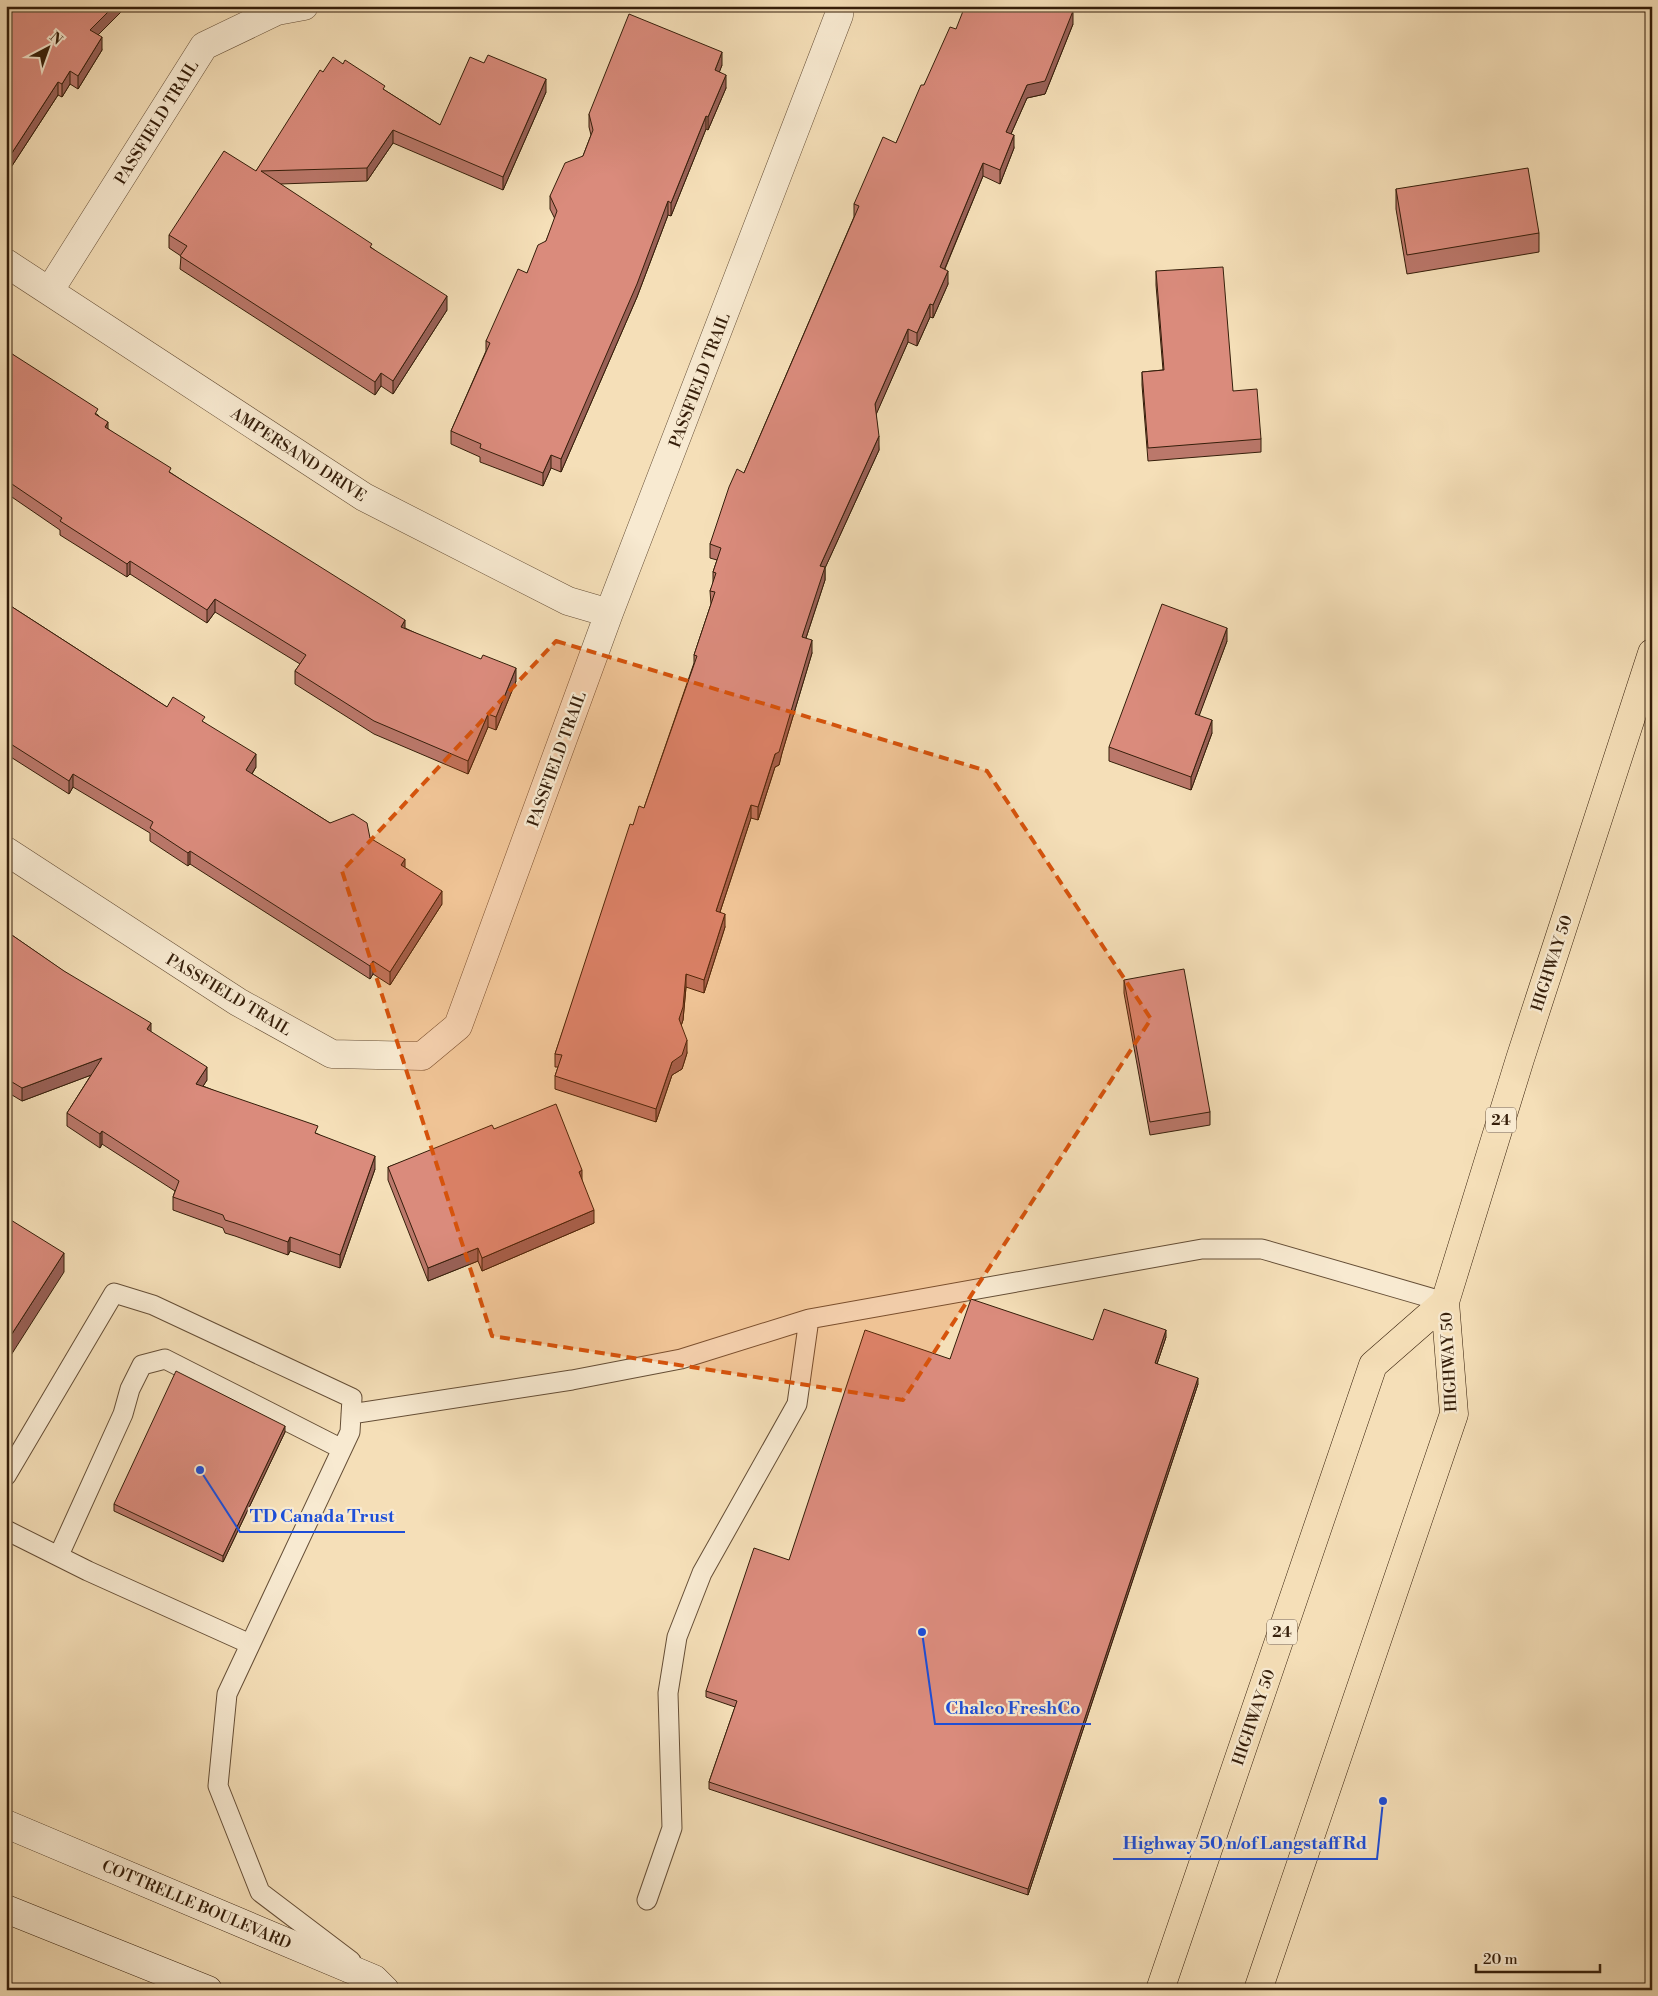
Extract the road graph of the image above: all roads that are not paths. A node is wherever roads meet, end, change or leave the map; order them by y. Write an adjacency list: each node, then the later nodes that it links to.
1 (304, 6): 4 (street, PASSFIELD TRAIL)
2 (840, 6): 5 (street, PASSFIELD TRAIL)
3 (6, 263): 4 (street, AMPERSAND DRIVE)
4 (50, 290): 5 (street, AMPERSAND DRIVE)
5 (609, 613): 7 (street, PASSFIELD TRAIL)
6 (1652, 653): 8 (main road, HIGHWAY 50 / 24)
7 (6, 851)
8 (1445, 1302): 9 (lane); 21 (main road, HIGHWAY 50 / 24); 22 (main road, HIGHWAY 50 / 24)
9 (809, 1319): 10 (lane); 17 (lane)
10 (350, 1414): 11 (lane); 12 (lane)
11 (342, 1449): 14 (lane); 15 (lane)
12 (6, 1476)
13 (6, 1530): 14 (lane)
14 (59, 1555): 15 (lane)
15 (250, 1644): 19 (lane)
16 (6, 1824): 19 (street, COTTRELLE BOULEVARD)
17 (647, 1900)
18 (6, 1909): 20 (street)
19 (380, 1984)
20 (208, 1990)
21 (1160, 1990)
22 (1258, 1990)

